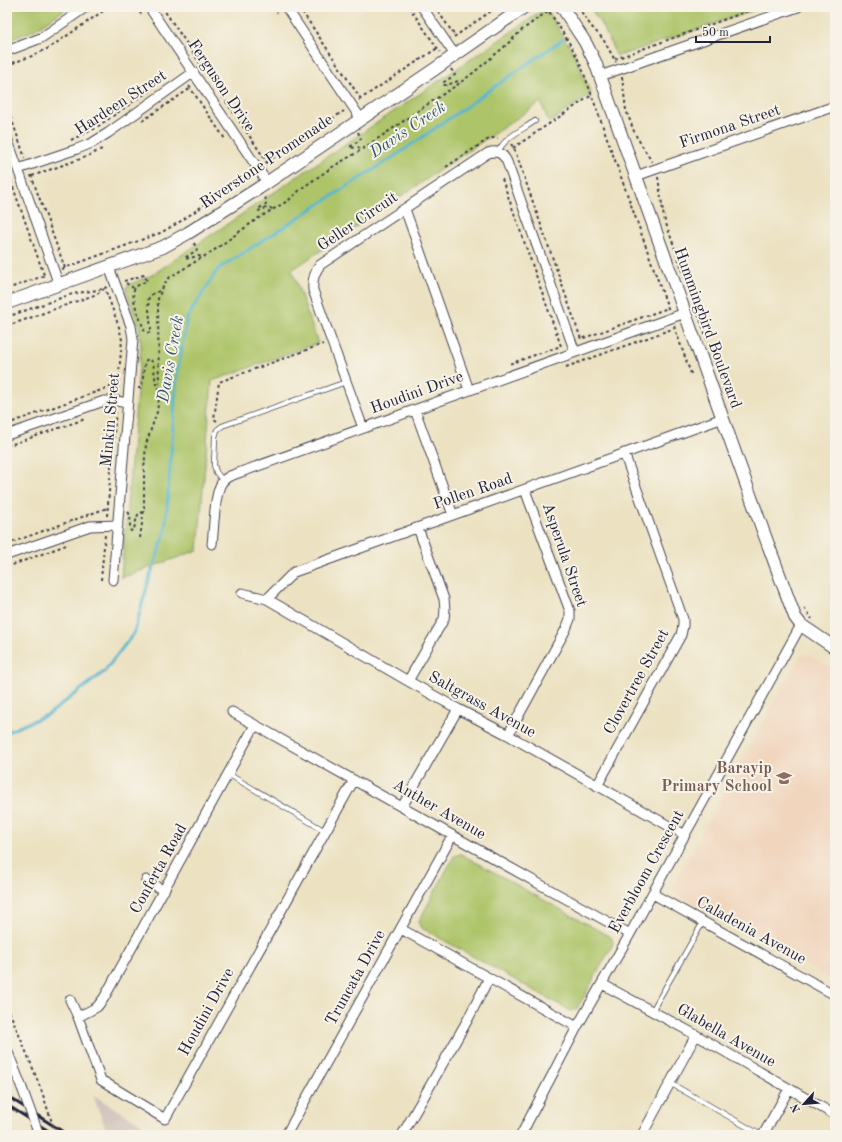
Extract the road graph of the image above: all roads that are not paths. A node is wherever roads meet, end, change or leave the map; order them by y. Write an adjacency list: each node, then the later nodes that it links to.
1 (86, 7): 8 (street)
2 (149, 7): 10 (street, Ferguson Drive)
3 (286, 7): 13 (street)
4 (422, 7): 9 (street)
5 (524, 7): 9 (street, Riverstone Promenade)
6 (562, 7): 11 (street, Hummingbird Boulevard)
7 (798, 7): 11 (street)
8 (7, 51)
9 (455, 55): 13 (street, Riverstone Promenade)
10 (194, 72): 17 (street, Hardeen Street); 19 (street, Ferguson Drive)
11 (600, 76): 18 (street, Hummingbird Boulevard)
12 (835, 106): 18 (street, Firmona Street)
13 (361, 119): 19 (street, Riverstone Promenade)
14 (535, 121): 16 (lane)
15 (7, 138): 17 (street)
16 (501, 154): 20 (street, Geller Circuit); 25 (street)
17 (18, 169): 22 (street)
18 (636, 176): 24 (street, Hummingbird Boulevard)
19 (263, 185): 21 (street, Riverstone Promenade)
20 (405, 209): 26 (street, Geller Circuit); 27 (street)
21 (109, 267): 22 (street, Riverstone Promenade); 28 (street, Minkin Street)
22 (59, 285): 23 (street, Riverstone Promenade)
23 (7, 303)
24 (686, 318): 25 (street, Houdini Drive); 30 (street, Hummingbird Boulevard)
25 (574, 352): 27 (street, Houdini Drive)
26 (346, 382): 31 (street, Geller Circuit); 34 (lane)
27 (469, 390): 29 (street, Houdini Drive)
28 (127, 403): 32 (street); 37 (street, Minkin Street)
29 (415, 410): 31 (street, Houdini Drive); 36 (street)
30 (723, 418): 33 (street, Pollen Road); 44 (street, Hummingbird Boulevard)
31 (363, 428): 34 (street, Houdini Drive)
32 (7, 435)
33 (624, 453): 35 (street, Pollen Road); 53 (street, Clovertree Street)
34 (223, 481): 39 (street)
35 (525, 490): 36 (street, Pollen Road); 50 (street, Asperula Street)
36 (453, 515): 38 (street, Pollen Road)
37 (118, 525): 40 (street); 41 (street, Minkin Street)
38 (418, 528): 43 (street, Pollen Road); 46 (street)
39 (212, 544)
40 (7, 555)
41 (113, 580)
42 (242, 593): 43 (street)
43 (267, 599): 46 (street, Saltgrass Avenue)
44 (801, 625): 45 (street, Hummingbird Boulevard); 56 (street, Everbloom Crescent)
45 (835, 648)
46 (408, 681): 47 (street, Saltgrass Avenue)
47 (458, 709): 50 (street, Saltgrass Avenue); 54 (street)
48 (232, 712): 49 (street, Anther Avenue)
49 (255, 725): 51 (street, Conferta Road); 52 (street, Anther Avenue)
50 (508, 735): 53 (street, Saltgrass Avenue)
51 (228, 774): 55 (lane); 59 (street, Conferta Road)
52 (354, 780): 54 (street, Anther Avenue); 55 (street, Houdini Drive)
53 (597, 786): 56 (street, Saltgrass Avenue)
54 (402, 807): 57 (street, Anther Avenue)
55 (325, 831): 69 (street, Houdini Drive)
56 (685, 835): 60 (street, Everbloom Crescent)
57 (452, 836): 62 (street, Truncata Drive); 63 (street, Anther Avenue)
58 (146, 880): 59 (street)
59 (164, 891): 69 (street, Conferta Road)
60 (653, 894): 61 (street, Caladenia Avenue); 63 (street, Everbloom Crescent)
61 (703, 922): 66 (street, Caladenia Avenue); 68 (lane)
62 (401, 929): 64 (street); 77 (street, Truncata Drive)
63 (630, 934): 65 (street, Everbloom Crescent)
64 (489, 978): 70 (street); 78 (street)
65 (602, 984): 68 (street, Glabella Avenue); 70 (street, Everbloom Crescent)
66 (835, 995)
67 (70, 1000): 69 (street, Houdini Drive)
68 (652, 1011): 71 (street, Glabella Avenue)
69 (78, 1017)
70 (577, 1027): 79 (street, Everbloom Crescent)
71 (696, 1035): 73 (street); 74 (street, Glabella Avenue)
72 (7, 1050): 76 (street, bridge)
73 (670, 1083): 80 (street); 81 (lane)
74 (789, 1089): 75 (street, Glabella Avenue); 81 (street)
75 (835, 1116)
76 (39, 1135)
77 (286, 1135)
78 (402, 1135)
79 (520, 1135)
80 (642, 1135)
81 (762, 1135)

